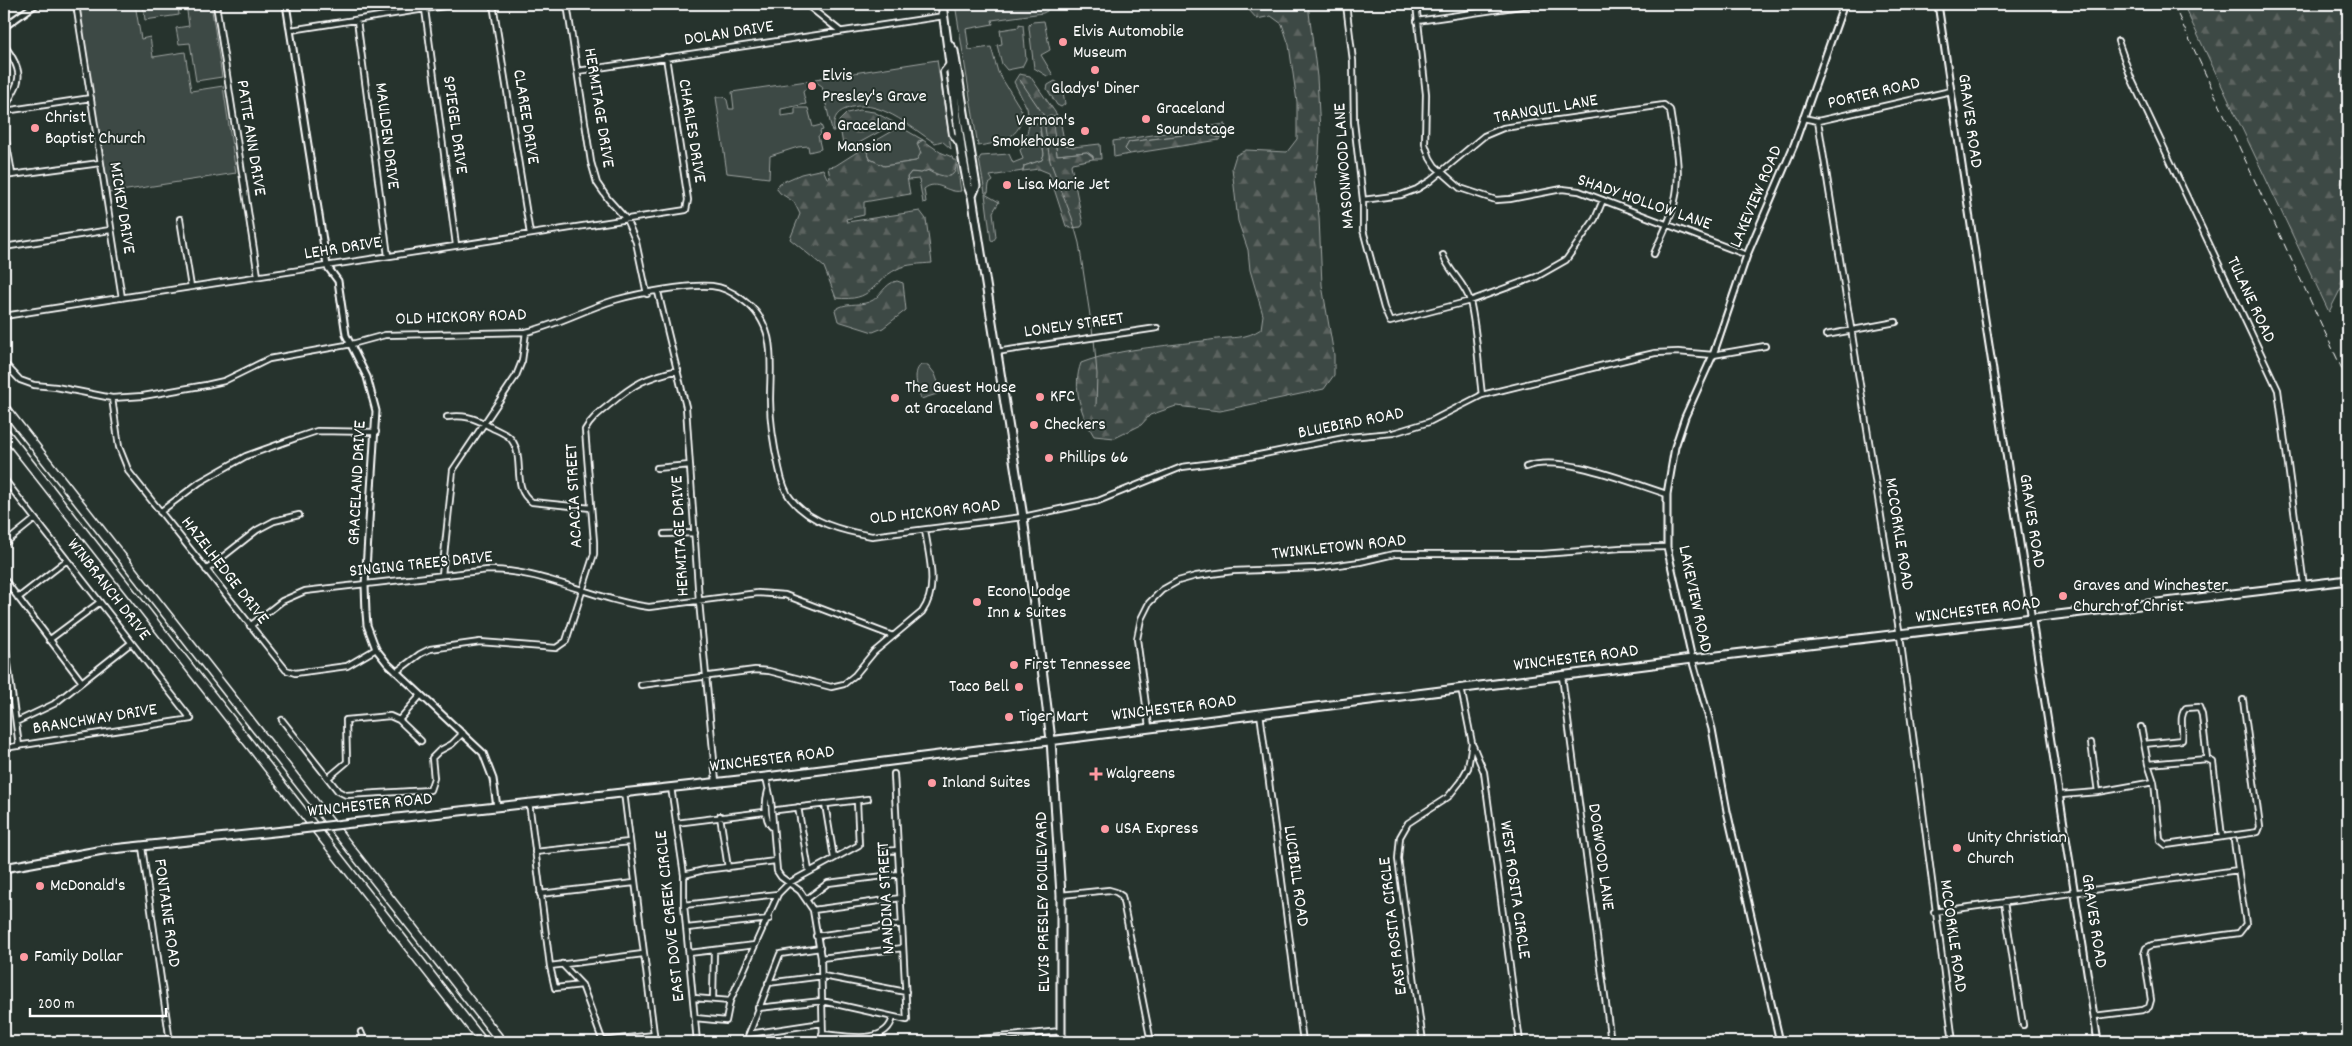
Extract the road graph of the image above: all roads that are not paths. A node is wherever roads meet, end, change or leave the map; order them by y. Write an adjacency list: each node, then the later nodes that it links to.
1 (36, 4): 19 (street)
2 (76, 4): 28 (street, MICKEY DRIVE)
3 (216, 4): 52 (street, PATTE ANN DRIVE)
4 (286, 4): 20 (street, GRACELAND DRIVE)
5 (458, 4): 15 (street)
6 (493, 4): 44 (street, CLAREE DRIVE)
7 (567, 4): 26 (street, HERMITAGE DRIVE)
8 (806, 4): 21 (street)
9 (942, 4): 16 (main road, ELVIS PRESLEY BOULEVARD)
10 (1346, 4): 37 (street, MASONWOOD LANE)
11 (1416, 4): 18 (street, SHADY HOLLOW LANE)
12 (1536, 4): 18 (street)
13 (1844, 4): 30 (street, LAKEVIEW ROAD)
14 (1938, 4): 27 (street, GRAVES ROAD)
15 (425, 9): 17 (street); 45 (street, SPIEGEL DRIVE)
16 (944, 16): 21 (street, DOLAN DRIVE); 23 (main road, ELVIS PRESLEY BOULEVARD)
17 (356, 20): 20 (street); 50 (street, MAULDEN DRIVE)
18 (1417, 21): 33 (street, SHADY HOLLOW LANE)
19 (4, 27)
20 (290, 30): 51 (street, GRACELAND DRIVE)
21 (840, 31): 25 (street, DOLAN DRIVE)
22 (2118, 41): 98 (street, TULANE ROAD)
23 (948, 43): 36 (main road, ELVIS PRESLEY BOULEVARD); 36 (main road, ELVIS PRESLEY BOULEVARD)
24 (4, 45): 29 (street)
25 (666, 57): 26 (street, DOLAN DRIVE); 39 (street, CHARLES DRIVE)
26 (578, 70): 41 (street, HERMITAGE DRIVE)
27 (1950, 91): 31 (street, PORTER ROAD); 103 (street, GRAVES ROAD)
28 (91, 98): 29 (street); 32 (street, MICKEY DRIVE)
29 (5, 111): 34 (street)
30 (1803, 118): 31 (street, PORTER ROAD); 49 (street, LAKEVIEW ROAD)
31 (1818, 121): 61 (street, MCCORKLE ROAD)
32 (100, 163): 34 (street); 43 (street, MICKEY DRIVE)
33 (1442, 172): 37 (street, TRANQUIL LANE); 38 (street, SHADY HOLLOW LANE); 42 (street, TRANQUIL LANE)
34 (12, 175): 35 (street)
35 (4, 176)
36 (972, 196): 66 (main road, ELVIS PRESLEY BOULEVARD)
37 (1363, 200): 57 (street, MASONWOOD LANE)
38 (1603, 200): 42 (street, SHADY HOLLOW LANE); 57 (street)
39 (686, 210): 41 (street, LEHR DRIVE)
40 (180, 219): 53 (street)
41 (626, 219): 44 (street, LEHR DRIVE); 55 (street, HERMITAGE DRIVE)
42 (1666, 224): 47 (street); 49 (street, SHADY HOLLOW LANE)
43 (110, 230): 46 (street); 56 (street, MICKEY DRIVE)
44 (530, 234): 45 (street, LEHR DRIVE)
45 (456, 245): 50 (street, LEHR DRIVE)
46 (4, 247)
47 (1654, 254)
48 (1443, 255): 57 (street)
49 (1747, 255): 67 (street, LAKEVIEW ROAD)
50 (388, 256): 51 (street, LEHR DRIVE)
51 (327, 266): 52 (street, LEHR DRIVE); 64 (street, GRACELAND DRIVE)
52 (258, 276): 53 (street, LEHR DRIVE)
53 (191, 287): 56 (street, LEHR DRIVE)
54 (658, 292): 55 (street, OLD HICKORY ROAD); 69 (street, HERMITAGE DRIVE); 87 (street, OLD HICKORY ROAD)
55 (647, 294): 62 (street, OLD HICKORY ROAD)
56 (122, 298): 58 (street, LEHR DRIVE)
57 (1470, 301): 70 (street)
58 (4, 316)
59 (1896, 322): 61 (street)
60 (1157, 328): 66 (street, LONELY STREET)
61 (1852, 331): 63 (street); 107 (street, MCCORKLE ROAD)
62 (526, 332): 64 (street, OLD HICKORY ROAD); 74 (street)
63 (1826, 335)
64 (352, 344): 71 (street, OLD HICKORY ROAD); 76 (street, GRACELAND DRIVE)
65 (1766, 346): 67 (street, BLUEBIRD ROAD)
66 (996, 352): 85 (main road, ELVIS PRESLEY BOULEVARD)
67 (1712, 355): 70 (street, BLUEBIRD ROAD); 81 (street, LAKEVIEW ROAD)
68 (4, 363): 71 (street, OLD HICKORY ROAD)
69 (678, 370): 77 (street, HERMITAGE DRIVE); 82 (street, ACACIA STREET)
70 (1482, 395): 85 (street, BLUEBIRD ROAD)
71 (112, 398): 83 (street, HAZELHEDGE DRIVE)
72 (4, 407): 217 (highway)
73 (447, 417): 74 (street)
74 (485, 424): 82 (street); 94 (street)
75 (4, 431): 216 (highway)
76 (376, 432): 83 (street); 97 (street, GRACELAND DRIVE)
77 (690, 465): 79 (street); 88 (street, HERMITAGE DRIVE)
78 (1526, 467): 81 (street)
79 (657, 468)
80 (4, 479): 86 (street, WINBRANCH DRIVE)
81 (1668, 494): 91 (street, LAKEVIEW ROAD)
82 (591, 508): 99 (street, ACACIA STREET)
83 (160, 512): 93 (street, HAZELHEDGE DRIVE)
84 (299, 515): 93 (street)
85 (1023, 517): 87 (street, OLD HICKORY ROAD); 128 (main road, ELVIS PRESLEY BOULEVARD)
86 (35, 519): 90 (street); 92 (street, WINBRANCH DRIVE)
87 (925, 530): 106 (street)
88 (696, 532): 89 (street); 102 (street, HERMITAGE DRIVE)
89 (664, 534)
90 (4, 544)
91 (1667, 547): 111 (street, LAKEVIEW ROAD); 125 (street, TWINKLETOWN ROAD)
92 (67, 560): 100 (street); 101 (street, WINBRANCH DRIVE)
93 (206, 570): 104 (street, HAZELHEDGE DRIVE)
94 (442, 575): 97 (street, SINGING TREES DRIVE); 99 (street, SINGING TREES DRIVE)
95 (4, 580): 100 (street)
96 (2348, 580): 98 (main road, WINCHESTER ROAD)
97 (365, 585): 104 (street, SINGING TREES DRIVE); 110 (street, GRACELAND DRIVE)
98 (2304, 586): 103 (main road, WINCHESTER ROAD)
99 (581, 590): 102 (street, SINGING TREES DRIVE); 112 (street, ACACIA STREET)
100 (18, 598): 108 (street)
101 (100, 602): 108 (street); 109 (street, WINBRANCH DRIVE)
102 (698, 602): 106 (street, SINGING TREES DRIVE); 114 (street, HERMITAGE DRIVE)
103 (2032, 619): 107 (main road, WINCHESTER ROAD); 145 (street, GRAVES ROAD)
104 (250, 626): 110 (street, HAZELHEDGE DRIVE)
105 (4, 634): 124 (street)
106 (892, 636): 114 (street)
107 (1900, 636): 111 (main road, WINCHESTER ROAD); 181 (street, MCCORKLE ROAD)
108 (49, 640): 115 (street)
109 (131, 642): 115 (street); 121 (street, WINBRANCH DRIVE)
110 (376, 649): 112 (street, GRACELAND DRIVE)
111 (1692, 659): 113 (main road, WINCHESTER ROAD); 230 (street, LAKEVIEW ROAD)
112 (396, 672): 118 (street, GRACELAND DRIVE)
113 (1562, 676): 117 (main road, WINCHESTER ROAD); 229 (street, DOGWOOD LANE)
114 (705, 678): 116 (street); 140 (street, HERMITAGE DRIVE)
115 (82, 682): 124 (street)
116 (641, 686)
117 (1461, 688): 120 (main road, WINCHESTER ROAD); 130 (street, EAST ROSITA CIRCLE)
118 (421, 695): 123 (street); 127 (street, GRACELAND DRIVE)
119 (2244, 700): 155 (street)
120 (1260, 714): 125 (main road, WINCHESTER ROAD); 226 (street, LUCIBILL ROAD)
121 (191, 719): 133 (street, BRANCHWAY DRIVE)
122 (282, 720): 139 (street)
123 (399, 720): 129 (street); 139 (street)
124 (16, 722): 133 (street)
125 (1148, 727): 128 (main road, WINCHESTER ROAD)
126 (2142, 727): 132 (street)
127 (463, 733): 139 (street); 150 (street, GRACELAND DRIVE)
128 (1051, 740): 138 (main road, WINCHESTER ROAD); 175 (main road, ELVIS PRESLEY BOULEVARD)
129 (421, 741)
130 (1472, 743): 227 (street, EAST ROSITA CIRCLE); 228 (street, WEST ROSITA CIRCLE)
131 (2090, 743): 144 (street)
132 (2144, 744): 135 (street); 136 (street)
133 (19, 746): 134 (street, BRANCHWAY DRIVE)
134 (4, 748)
135 (2207, 759): 136 (street); 155 (street)
136 (2148, 764): 141 (street)
137 (894, 774): 159 (street, NANDINA STREET)
138 (766, 777): 140 (main road, WINCHESTER ROAD); 152 (street)
139 (328, 778)
140 (716, 782): 142 (main road, WINCHESTER ROAD)
141 (2154, 782): 144 (street); 155 (street)
142 (671, 787): 143 (main road, WINCHESTER ROAD); 154 (street, EAST DOVE CREEK CIRCLE)
143 (624, 792): 148 (main road, WINCHESTER ROAD); 156 (street)
144 (2098, 792): 145 (street)
145 (2060, 795): 172 (street, GRAVES ROAD)
146 (868, 799): 147 (street)
147 (857, 801): 149 (street); 162 (street)
148 (529, 802): 150 (main road, WINCHESTER ROAD); 161 (street)
149 (825, 804): 151 (street); 162 (street)
150 (497, 807): 158 (main road, WINCHESTER ROAD, bridge)
151 (798, 807): 152 (street); 167 (street)
152 (770, 811): 153 (street); 163 (street)
153 (720, 816): 154 (street); 165 (street)
154 (676, 823): 169 (street, EAST DOVE CREEK CIRCLE)
155 (2222, 837)
156 (629, 842): 161 (street); 170 (street)
157 (2234, 842): 166 (street)
158 (142, 847): 164 (main road, WINCHESTER ROAD); 214 (street, FONTAINE ROAD)
159 (898, 850): 160 (street); 168 (street, NANDINA STREET)
160 (884, 851)
161 (535, 852): 173 (street)
162 (834, 858): 167 (street)
163 (775, 862): 165 (street); 171 (street)
164 (4, 868)
165 (728, 868): 169 (street)
166 (2238, 870): 172 (street); 204 (street)
167 (809, 871): 171 (street)
168 (900, 874): 176 (street, NANDINA STREET); 177 (street)
169 (684, 875): 179 (street, EAST DOVE CREEK CIRCLE)
170 (634, 883): 173 (street); 191 (street)
171 (789, 883): 174 (street); 177 (street)
172 (2075, 892): 178 (street); 204 (street, GRAVES ROAD)
173 (540, 894): 194 (street)
174 (778, 894): 179 (street); 182 (street)
175 (1061, 895): 209 (main road, ELVIS PRESLEY BOULEVARD); 225 (street)
176 (901, 898): 180 (street); 183 (street, NANDINA STREET)
177 (807, 899): 180 (street)
178 (2004, 902): 181 (street); 208 (street)
179 (684, 905): 184 (street, EAST DOVE CREEK CIRCLE)
180 (813, 910): 185 (street)
181 (1934, 912): 231 (street, MCCORKLE ROAD)
182 (768, 919): 184 (street); 186 (street)
183 (902, 924): 185 (street); 188 (street, NANDINA STREET)
184 (687, 928): 190 (street, EAST DOVE CREEK CIRCLE)
185 (816, 936): 187 (street)
186 (755, 945): 189 (street); 201 (street)
187 (820, 948): 192 (street); 196 (street)
188 (903, 948): 192 (street); 198 (street, NANDINA STREET)
189 (714, 950): 190 (street); 200 (street)
190 (689, 952): 199 (street, EAST DOVE CREEK CIRCLE)
191 (643, 954): 193 (street); 213 (street)
192 (821, 958): 195 (street)
193 (562, 964): 194 (street); 197 (street)
194 (550, 966): 197 (street)
195 (823, 976): 196 (street); 198 (street); 202 (street)
196 (768, 983): 203 (street)
197 (582, 984): 218 (street)
198 (906, 992): 205 (street, NANDINA STREET)
199 (694, 998): 200 (street); 206 (street, EAST DOVE CREEK CIRCLE)
200 (713, 999): 201 (street)
201 (730, 1001): 206 (street)
202 (822, 1001): 203 (street); 205 (street); 207 (street)
203 (758, 1008): 211 (street)
204 (2094, 1016): 232 (street, GRAVES ROAD)
205 (893, 1017): 212 (street)
206 (695, 1018): 220 (street, EAST DOVE CREEK CIRCLE)
207 (822, 1023): 211 (street); 212 (street)
208 (2023, 1025)
209 (1061, 1031): 223 (street); 224 (main road, ELVIS PRESLEY BOULEVARD)
210 (361, 1032): 215 (street)
211 (749, 1034): 221 (street)
212 (822, 1034): 222 (street)
213 (654, 1035): 218 (street); 219 (street)
214 (170, 1042)
215 (365, 1042)
216 (483, 1042)
217 (502, 1042)
218 (603, 1042)
219 (654, 1042)
220 (697, 1042)
221 (746, 1042)
222 (823, 1042)
223 (950, 1042)
224 (1061, 1042)
225 (1151, 1042)
226 (1304, 1042)
227 (1423, 1042)
228 (1520, 1042)
229 (1612, 1042)
230 (1780, 1042)
231 (1953, 1042)
232 (2098, 1042)

